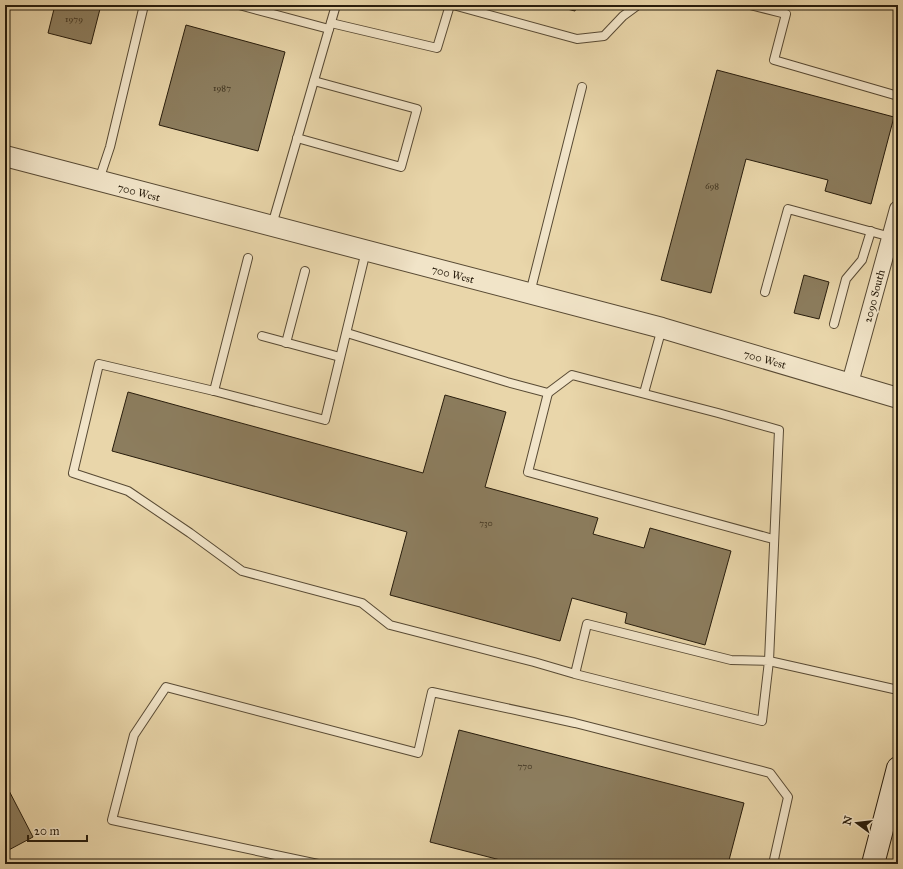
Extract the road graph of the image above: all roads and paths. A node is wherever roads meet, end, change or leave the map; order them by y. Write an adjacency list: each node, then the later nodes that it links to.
1 (144, 5): 13 (lane)
2 (239, 5): 7 (lane)
3 (336, 5): 7 (lane)
4 (451, 5): 5 (lane); 7 (lane)
5 (638, 5)
6 (750, 5): 10 (lane)
7 (330, 26): 8 (lane)
8 (314, 81): 11 (lane); 11 (lane)
9 (582, 87): 22 (lane)
10 (898, 96)
11 (297, 138): 15 (lane)
12 (5, 156): 13 (street, 700 West)
13 (99, 181): 15 (street, 700 West)
14 (898, 209): 17 (street, 2090 South)
15 (272, 226): 18 (street, 700 West)
16 (871, 231): 17 (lane); 21 (lane); 23 (lane)
17 (891, 237): 29 (street, 2090 South)
18 (366, 251): 22 (street, 700 West); 25 (lane)
19 (248, 258): 30 (lane)
20 (305, 271): 27 (lane)
21 (765, 292)
22 (530, 294): 24 (street, 700 West)
23 (834, 324)
24 (662, 328): 29 (street, 700 West); 32 (lane)
25 (347, 333): 28 (lane); 31 (lane)
26 (262, 336): 27 (lane)
27 (286, 343): 28 (lane)
28 (340, 357): 30 (lane)
29 (850, 383): 33 (street, 700 West)
30 (214, 391): 36 (lane)
31 (548, 393): 32 (lane); 34 (lane)
32 (644, 393): 34 (lane)
33 (898, 398)
34 (774, 539): 35 (lane)
35 (769, 661): 36 (lane); 36 (lane); 37 (lane)
36 (575, 674)
37 (898, 690)
38 (898, 768): 41 (main road)
39 (318, 864): 40 (lane)
40 (772, 864)
41 (873, 864)

